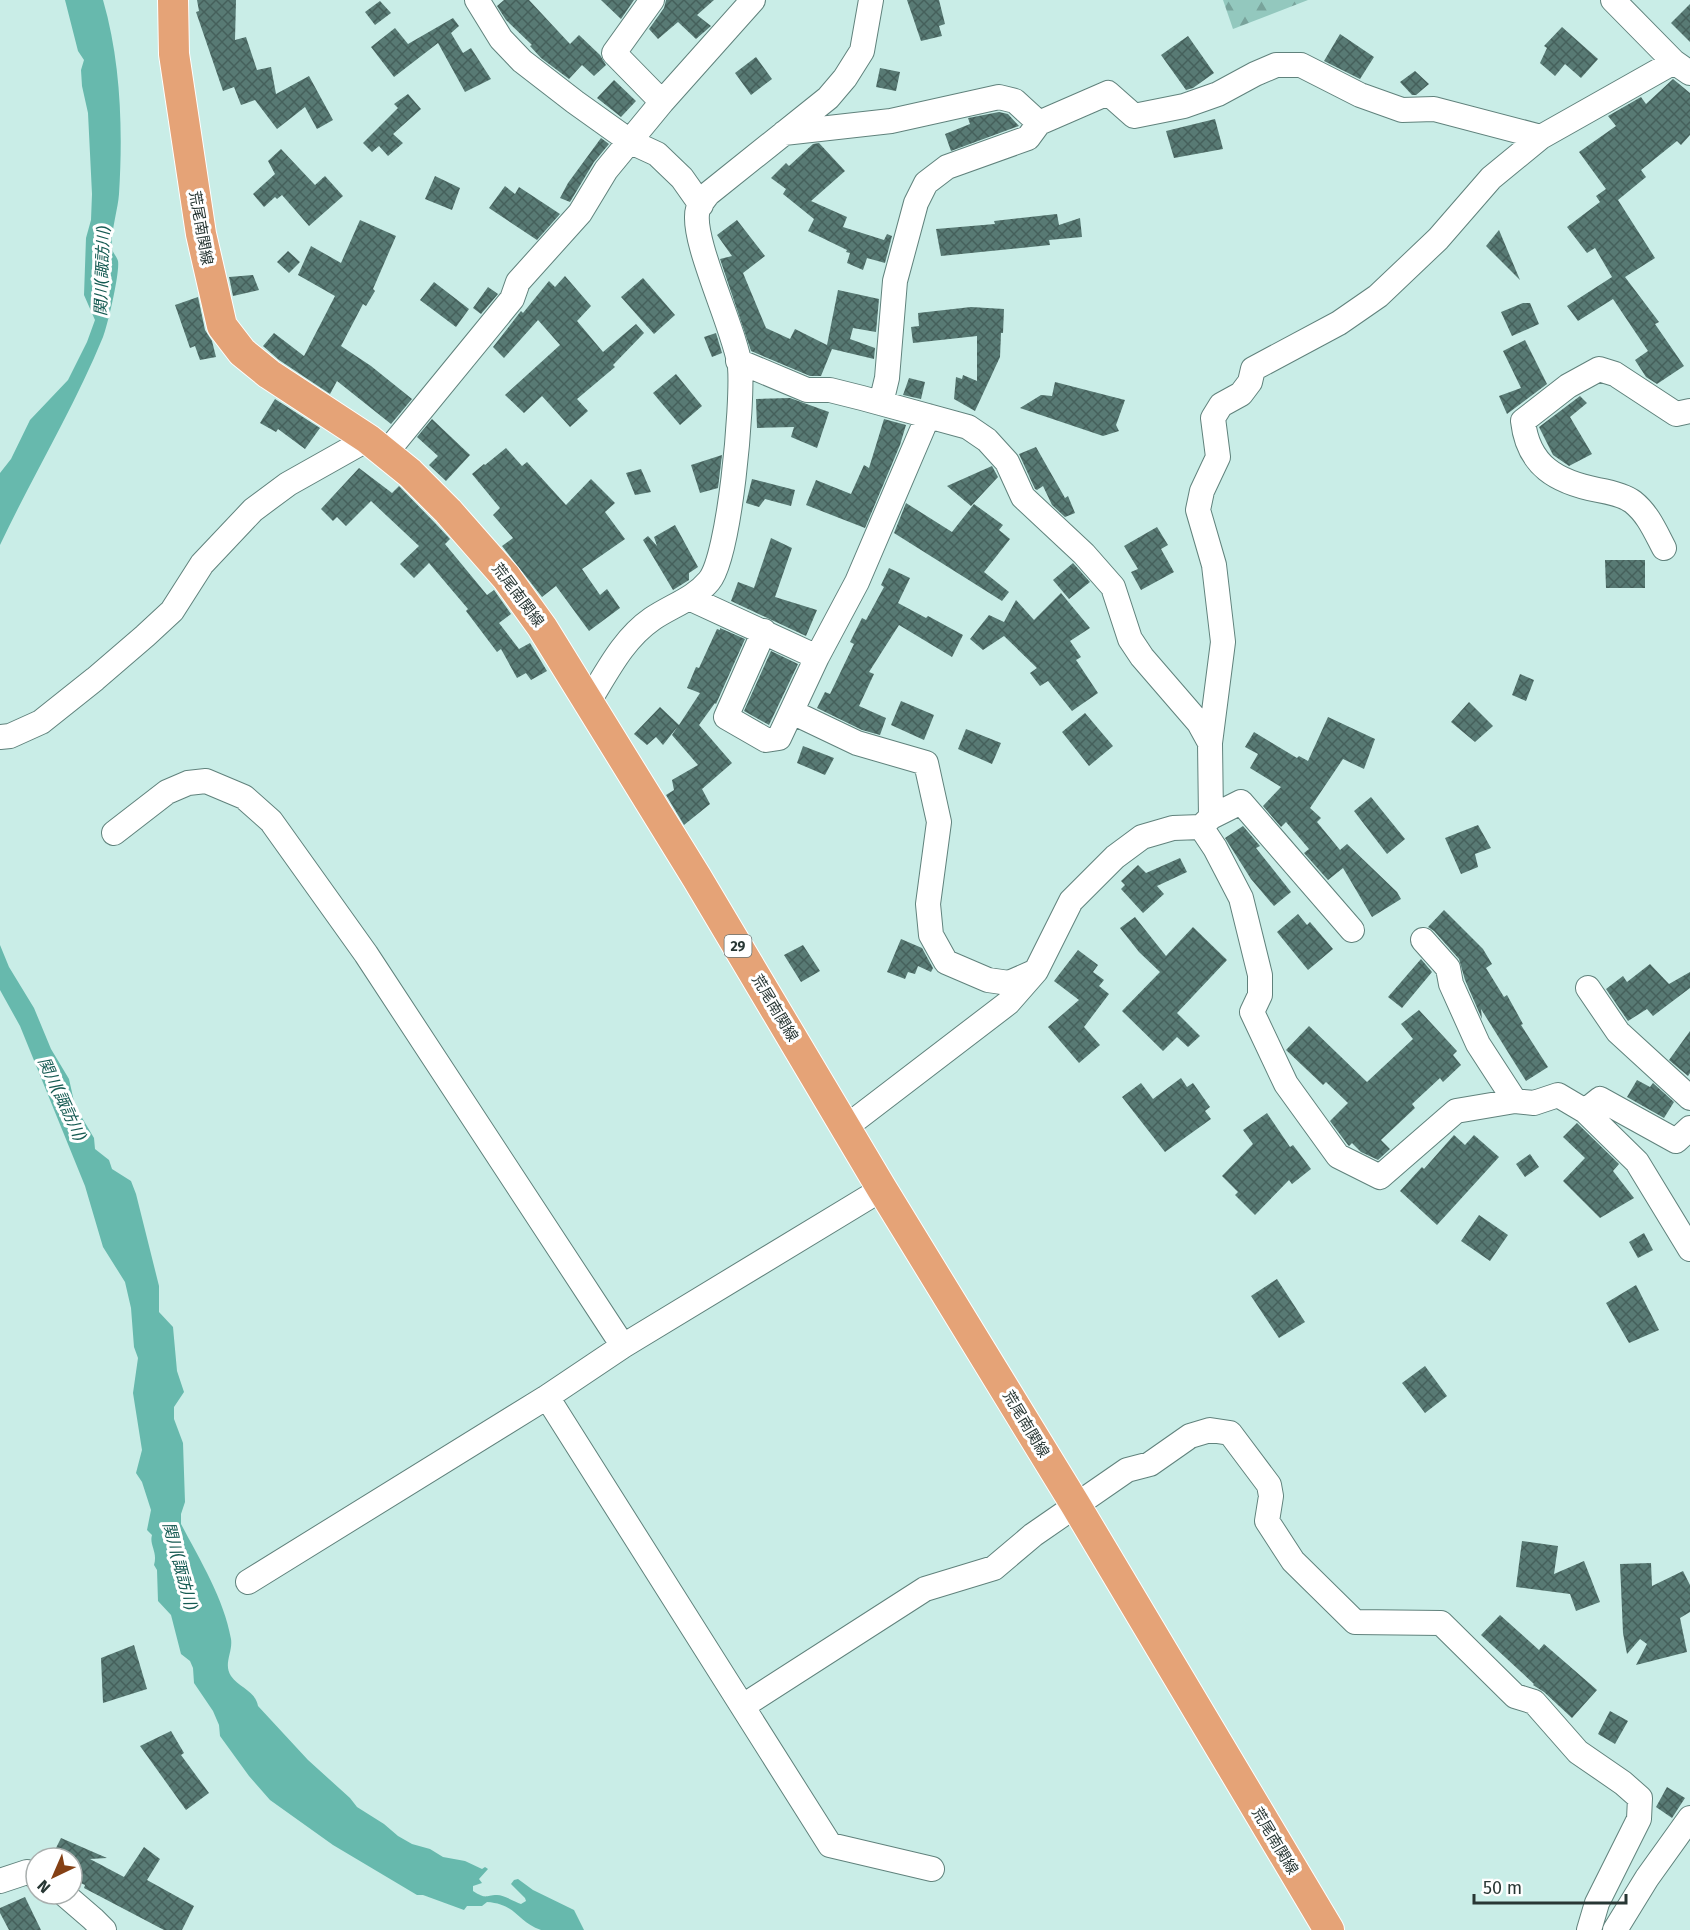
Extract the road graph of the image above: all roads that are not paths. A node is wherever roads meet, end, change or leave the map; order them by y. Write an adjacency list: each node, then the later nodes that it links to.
1 (173, 0): 18 (main road, 荒尾南関線 / 29)
2 (477, 0): 12 (street)
3 (652, 0): 8 (street)
4 (753, 0): 8 (street)
5 (872, 0): 10 (street)
6 (1613, 0): 7 (street)
7 (1682, 68): 11 (street)
8 (662, 102): 12 (street)
9 (1039, 123): 10 (street); 11 (street); 15 (street)
10 (784, 133): 13 (street)
11 (1541, 137): 26 (street)
12 (631, 142): 13 (street); 18 (street)
13 (701, 205): 14 (street)
14 (738, 361): 15 (street); 20 (street)
15 (881, 403): 17 (street)
16 (1690, 411): 19 (street)
17 (928, 416): 22 (street); 26 (street)
18 (377, 446): 23 (main road, 荒尾南関線 / 29); 25 (street)
19 (1664, 548)
20 (689, 598): 21 (street); 23 (street)
21 (764, 631): 22 (street); 24 (street)
22 (817, 657): 24 (street)
23 (589, 701): 36 (main road, 荒尾南関線 / 29)
24 (792, 712): 31 (street)
25 (5, 736)
26 (1210, 743): 27 (street)
27 (1206, 822): 29 (street); 31 (street); 34 (street)
28 (114, 833): 40 (street)
29 (1352, 930)
30 (1423, 940): 34 (street)
31 (1036, 971): 36 (street)
32 (1588, 988): 33 (street)
33 (1690, 1098)
34 (1515, 1101): 35 (street)
35 (1585, 1111): 37 (street); 39 (street)
36 (846, 1127): 38 (main road, 荒尾南関線 / 29)
37 (1690, 1128)
38 (882, 1189): 40 (street); 42 (main road, 荒尾南関線 / 29)
39 (1690, 1249)
40 (622, 1347): 41 (street)
41 (547, 1397): 43 (street); 44 (street)
42 (1075, 1504): 44 (street); 51 (main road, 荒尾南関線 / 29); 52 (street)
43 (248, 1582)
44 (742, 1706): 46 (street)
45 (1690, 1818): 53 (street)
46 (932, 1869)
47 (24, 1873): 48 (street)
48 (0, 1881)
49 (78, 1906): 50 (street)
50 (104, 1930)
51 (1329, 1930)
52 (1589, 1930)
53 (1615, 1930)

